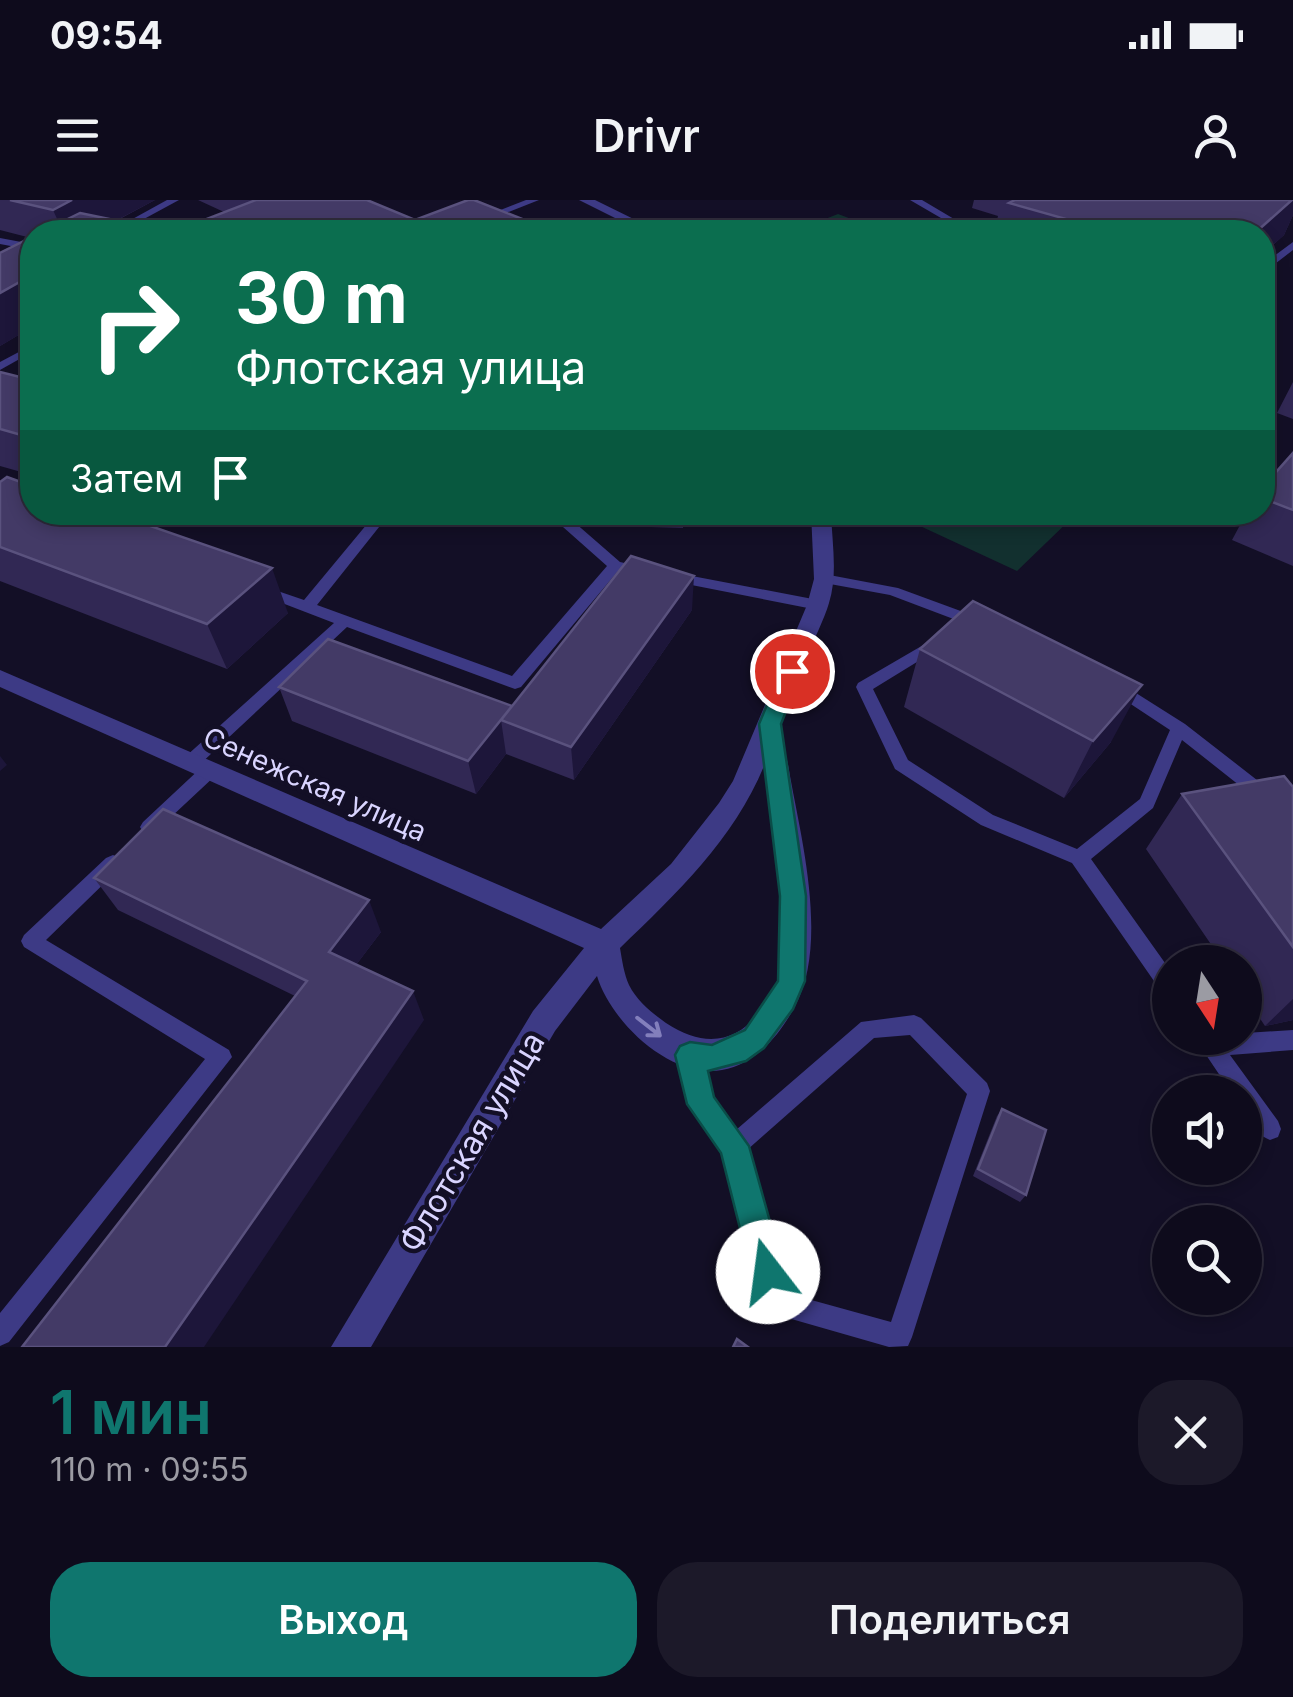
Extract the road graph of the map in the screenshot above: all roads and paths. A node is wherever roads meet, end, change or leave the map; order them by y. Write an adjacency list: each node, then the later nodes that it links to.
1 (174, 200): 6 (lane)
2 (534, 200): 5 (lane)
3 (586, 200): 9 (street)
4 (915, 200): 10 (lane)
5 (486, 218): 7 (lane); 8 (lane)
6 (136, 220)
7 (480, 220)
8 (491, 220)
9 (628, 220)
10 (950, 220)
11 (375, 525): 18 (lane)
12 (569, 525): 14 (lane)
13 (822, 525): 15 (street, Флотская улица)
14 (616, 566): 17 (lane); 19 (lane)
15 (824, 579): 17 (street, Флотская улица); 26 (lane)
16 (251, 587): 18 (lane)
17 (818, 605): 22 (street, Флотская улица)
18 (307, 607): 19 (lane)
19 (345, 621): 24 (lane)
20 (1103, 677): 23 (lane)
21 (0, 678): 24 (street, Сенежская улица)
22 (770, 724): 27 (street, Флотская улица); 31 (street, Флотская улица)
23 (1179, 728): 25 (lane); 26 (lane)
24 (200, 766): 27 (street, Сенежская улица); 35 (lane)
25 (1291, 818)
26 (1079, 858): 28 (lane)
27 (606, 944): 31 (street, one-way to 31); 37 (street, Флотская улица)
28 (1152, 961)
29 (1293, 1040): 30 (lane)
30 (1262, 1041)
31 (690, 1055): 34 (lane)
32 (1262, 1118): 33 (lane)
33 (1270, 1129)
34 (734, 1146): 36 (lane); 36 (lane)
35 (0, 1333)
36 (906, 1342)
37 (350, 1347)

